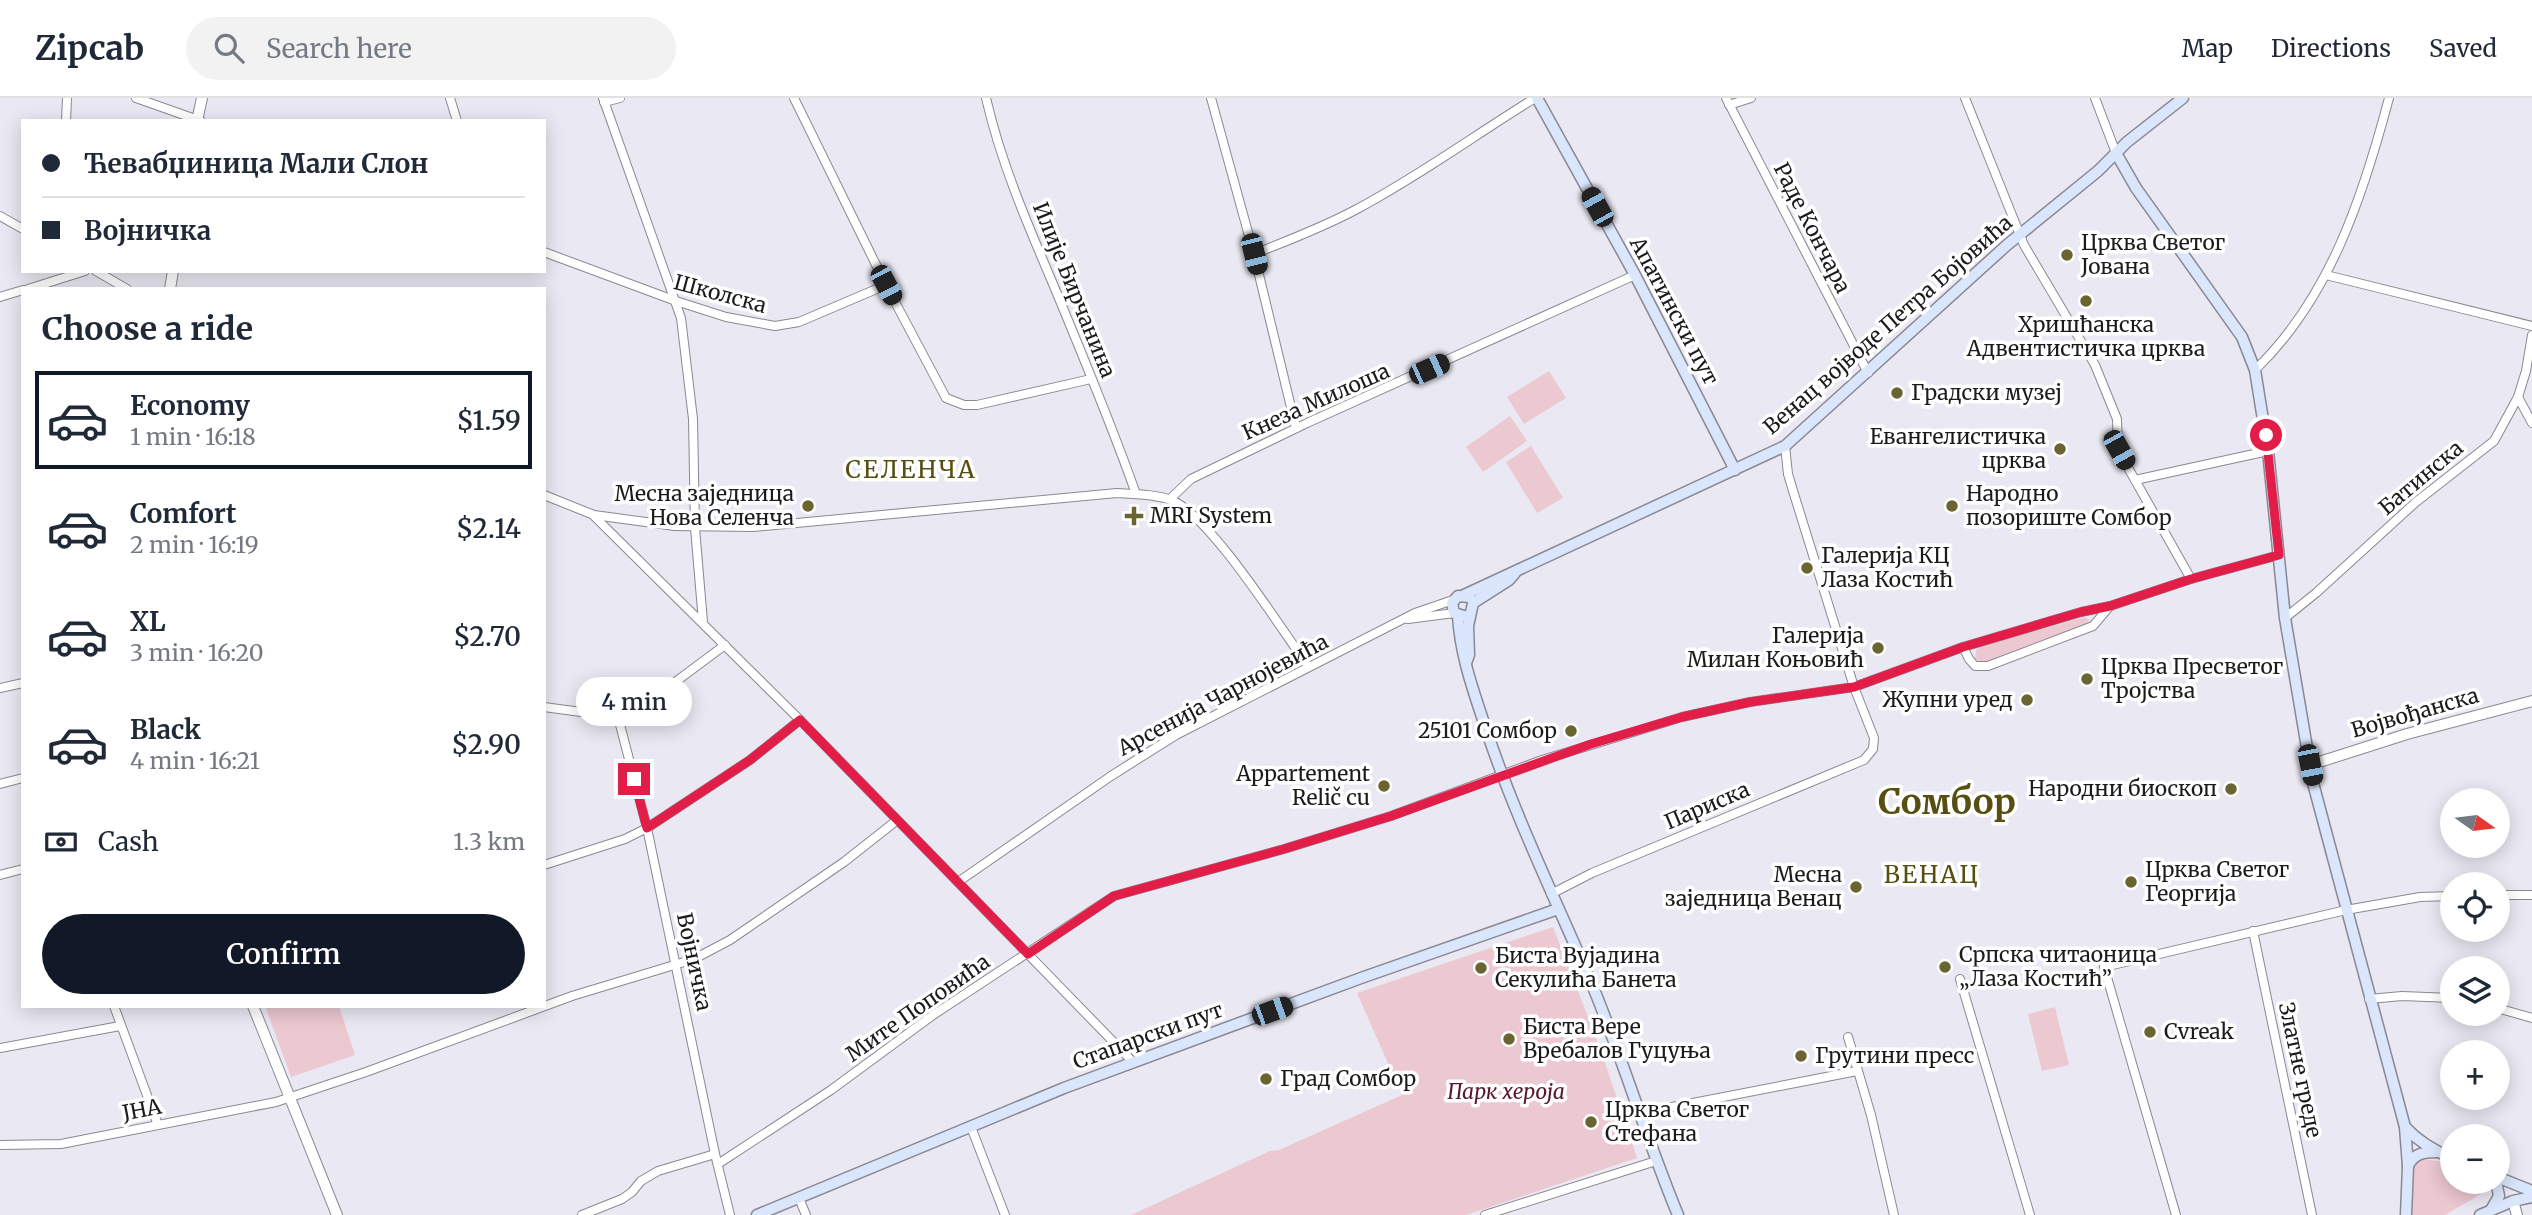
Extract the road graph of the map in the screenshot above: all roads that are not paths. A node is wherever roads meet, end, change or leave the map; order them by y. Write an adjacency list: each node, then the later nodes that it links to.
1 (66, 98): 17 (street)
2 (136, 98): 18 (street)
3 (202, 98): 19 (street)
4 (450, 98): 20 (street)
5 (620, 98): 15 (street)
6 (794, 98): 31 (street)
7 (986, 98): 41 (street, Илије Бирчанина)
8 (1210, 98): 26 (street)
9 (1536, 98): 26 (street); 29 (main road, Апатински пут)
10 (1751, 98): 16 (street)
11 (1965, 98): 24 (street)
12 (2095, 98): 21 (street)
13 (2183, 98): 21 (main road, Венац војводе Петра Бојовића)
14 (2389, 98): 30 (street)
15 (603, 100): 36 (street)
16 (1727, 102): 40 (street, Раде Кончара)
17 (66, 119)
18 (196, 119)
19 (199, 119)
20 (456, 119)
21 (2116, 153): 24 (main road, Венац војводе Петра Бојовића); 39 (main road)
22 (0, 216): 23 (street)
23 (21, 228)
24 (2020, 235): 40 (main road, Венац војводе Петра Бојовића); 48 (street)
25 (546, 253): 36 (street, Школска)
26 (1254, 254): 44 (street)
27 (79, 273): 32 (street)
28 (99, 273): 33 (street)
29 (1635, 275): 44 (street, Кнеза Милоша); 47 (main road, Апатински пут)
30 (2326, 275): 37 (street); 39 (street)
31 (886, 285): 36 (street, Школска); 41 (street)
32 (34, 287)
33 (124, 287)
34 (21, 291): 35 (street)
35 (0, 298)
36 (676, 301): 53 (street)
37 (2532, 327)
38 (2532, 335): 42 (street, Батинска)
39 (2255, 370): 46 (main road)
40 (1868, 373): 45 (main road, Венац војводе Петра Бојовића)
41 (1091, 379): 49 (street, Илије Бирчанина)
42 (2518, 397): 43 (street); 60 (street, Батинска)
43 (2532, 423)
44 (1296, 428): 51 (street, Кнеза Милоша)
45 (1785, 446): 47 (main road, Венац војводе Петра Бојовића); 68 (street)
46 (2269, 451): 48 (street); 54 (main road)
47 (1735, 470): 57 (main road, Венац војводе Петра Бојовића)
48 (2135, 480): 55 (street)
49 (1136, 494): 51 (street); 53 (street)
50 (546, 496): 52 (street)
51 (1170, 499): 66 (street)
52 (594, 515): 53 (street); 62 (street)
53 (695, 528): 62 (street)
54 (2279, 555): 55 (street, Мите Поповића); 60 (main road)
55 (2191, 579): 58 (street, Мите Поповића)
56 (1453, 600): 57 (main road); 59 (main road); 61 (street, Арсенија Чарнојевића)
57 (1469, 604): 59 (main road); 65 (main road)
58 (2110, 606): 64 (street, Мите Поповића); 64 (street)
59 (1456, 614): 61 (street, Арсенија Чарнојевића); 65 (main road)
60 (2285, 618): 74 (main road)
61 (1405, 619): 66 (street, Арсенија Чарнојевића)
62 (702, 622): 63 (street)
63 (725, 645): 72 (street); 73 (street)
64 (1963, 647): 68 (street, Мите Поповића)
65 (1466, 663): 75 (main road)
66 (1308, 666): 83 (street, Арсенија Чарнојевића)
67 (21, 683): 69 (street)
68 (1854, 687): 75 (street, Мите Поповића); 84 (street, Париска)
69 (0, 688)
70 (2532, 701): 74 (street, Војвођанска)
71 (546, 707): 72 (street)
72 (618, 717): 79 (street, Војничка)
73 (800, 720): 78 (street); 79 (street)
74 (2310, 765): 89 (main road)
75 (1501, 775): 84 (main road); 91 (street, Мите Поповића)
76 (21, 778): 77 (street)
77 (0, 783)
78 (896, 821): 83 (street); 92 (street, ЈНА)
79 (647, 828): 80 (street); 92 (street, Војничка)
80 (546, 864)
81 (21, 870): 82 (street)
82 (0, 875)
83 (958, 882): 91 (street)
84 (1551, 894): 88 (main road)
85 (2510, 895): 86 (street)
86 (2532, 895)
87 (2440, 896): 89 (street)
88 (1558, 909): 105 (main road, Стапарски пут); 108 (main road)
89 (2346, 910): 90 (street); 95 (main road)
90 (2253, 931): 136 (street); 137 (street, Златне греде)
91 (1028, 954): 105 (street); 116 (street, Мите Поповића)
92 (677, 965): 96 (street, ЈНА); 114 (street, Војничка)
93 (1960, 979): 135 (street)
94 (2440, 998): 95 (street)
95 (2369, 999): 111 (main road)
96 (546, 1006)
97 (115, 1008): 102 (street)
98 (254, 1008): 107 (street)
99 (539, 1008): 107 (street, ЈНА)
100 (2510, 1012): 101 (street)
101 (2532, 1018)
102 (120, 1026): 104 (street); 109 (street)
103 (1848, 1037): 106 (street)
104 (0, 1048)
105 (1133, 1062): 110 (main road, Стапарски пут)
106 (1857, 1071): 108 (street); 134 (street)
107 (290, 1097): 109 (street, ЈНА); 126 (street)
108 (1641, 1113): 115 (main road)
109 (158, 1125): 112 (street, ЈНА)
110 (971, 1127): 123 (main road, Стапарски пут); 131 (street)
111 (2405, 1127): 113 (main road); 117 (main road)
112 (0, 1145)
113 (2438, 1152): 117 (main road)
114 (715, 1154): 116 (street, Војничка); 127 (street)
115 (1656, 1161): 132 (street); 133 (main road)
116 (718, 1164): 128 (street, Војничка)
117 (2408, 1166): 138 (main road)
118 (2510, 1184): 119 (main road)
119 (2532, 1191)
120 (2499, 1194): 125 (main road)
121 (2508, 1194): 124 (main road)
122 (2532, 1197): 124 (main road)
123 (799, 1198): 129 (main road, Стапарски пут); 130 (street)
124 (2513, 1201): 125 (main road); 139 (street)
125 (2486, 1213)
126 (337, 1215)
127 (583, 1215)
128 (730, 1215)
129 (757, 1215)
130 (806, 1215)
131 (1005, 1215)
132 (1485, 1215)
133 (1678, 1215)
134 (1894, 1215)
135 (2030, 1215)
136 (2176, 1215)
137 (2312, 1215)
138 (2406, 1215)
139 (2517, 1215)

